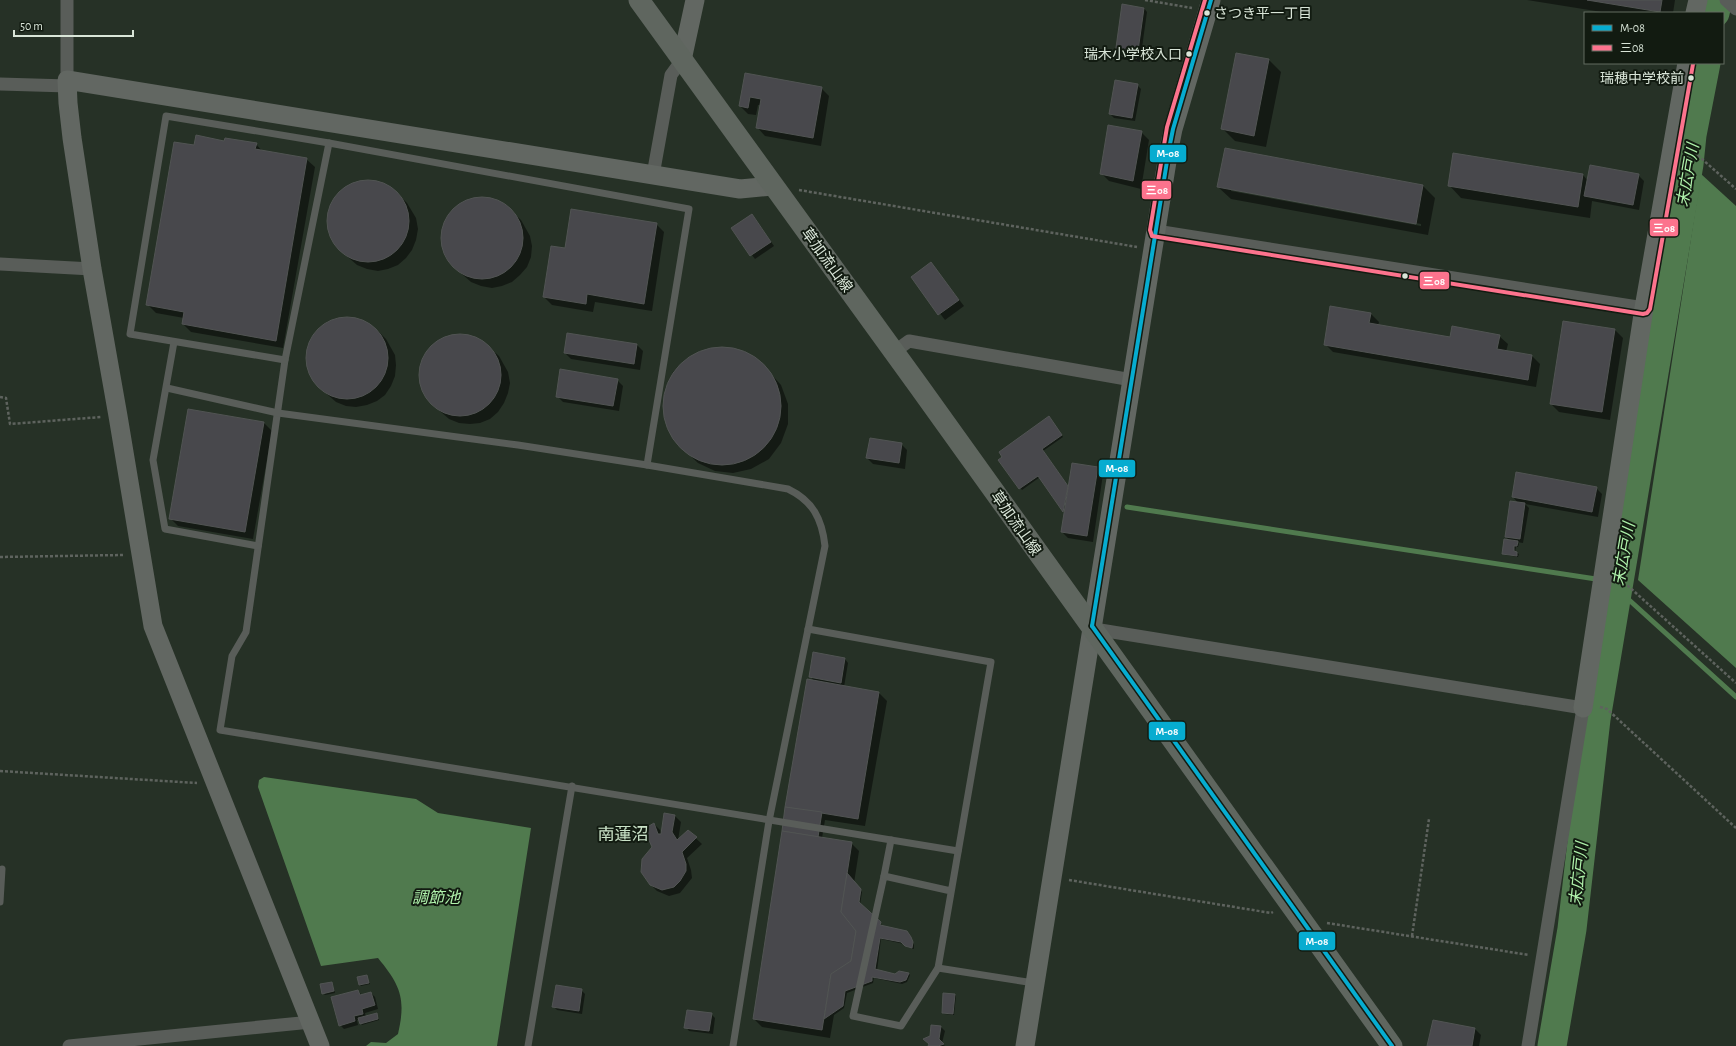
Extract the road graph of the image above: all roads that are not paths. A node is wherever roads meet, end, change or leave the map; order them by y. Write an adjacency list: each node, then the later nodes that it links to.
1 (67, 0): 11 (street)
2 (639, 0): 9 (main road, 草加流山線)
3 (695, 0): 9 (street)
4 (1698, 0): 8 (street)
5 (1726, 0): 7 (street)
6 (1210, 5): 16 (street)
7 (1736, 10)
8 (1695, 12)
9 (682, 60): 14 (street); 15 (main road, 草加流山線)
10 (1687, 64): 19 (street)
11 (67, 83): 12 (street); 14 (street); 18 (street)
12 (0, 84)
13 (329, 143): 20 (lane); 22 (lane); 26 (lane)
14 (653, 174): 15 (street)
15 (774, 186): 21 (main road, 草加流山線)
16 (1155, 241): 19 (street); 23 (street)
17 (0, 264): 18 (street)
18 (92, 269): 41 (street)
19 (1644, 308): 30 (street)
20 (174, 342): 22 (lane); 24 (lane)
21 (894, 352): 23 (street); 28 (main road, 草加流山線)
22 (285, 360): 25 (lane)
23 (1132, 380): 28 (street)
24 (167, 388): 25 (lane); 27 (lane)
25 (278, 413): 26 (lane); 27 (lane)
26 (647, 465): 29 (lane)
27 (258, 546): 31 (lane)
28 (1093, 628): 30 (street); 40 (street); 47 (main road, 草加流山線)
29 (808, 629): 32 (lane); 34 (lane)
30 (1583, 708): 48 (street)
31 (572, 786): 32 (lane); 44 (lane)
32 (770, 821): 33 (lane); 45 (lane)
33 (891, 840): 34 (lane); 36 (lane)
34 (958, 851): 37 (lane)
35 (2, 869): 38 (lane)
36 (884, 876): 37 (lane); 39 (lane)
37 (951, 891): 39 (lane)
38 (0, 902)
39 (938, 968): 40 (lane)
40 (1034, 983): 46 (street)
41 (311, 1022): 42 (street); 43 (street)
42 (69, 1046)
43 (320, 1046)
44 (528, 1046)
45 (733, 1046)
46 (1025, 1046)
47 (1392, 1046)
48 (1528, 1046)

